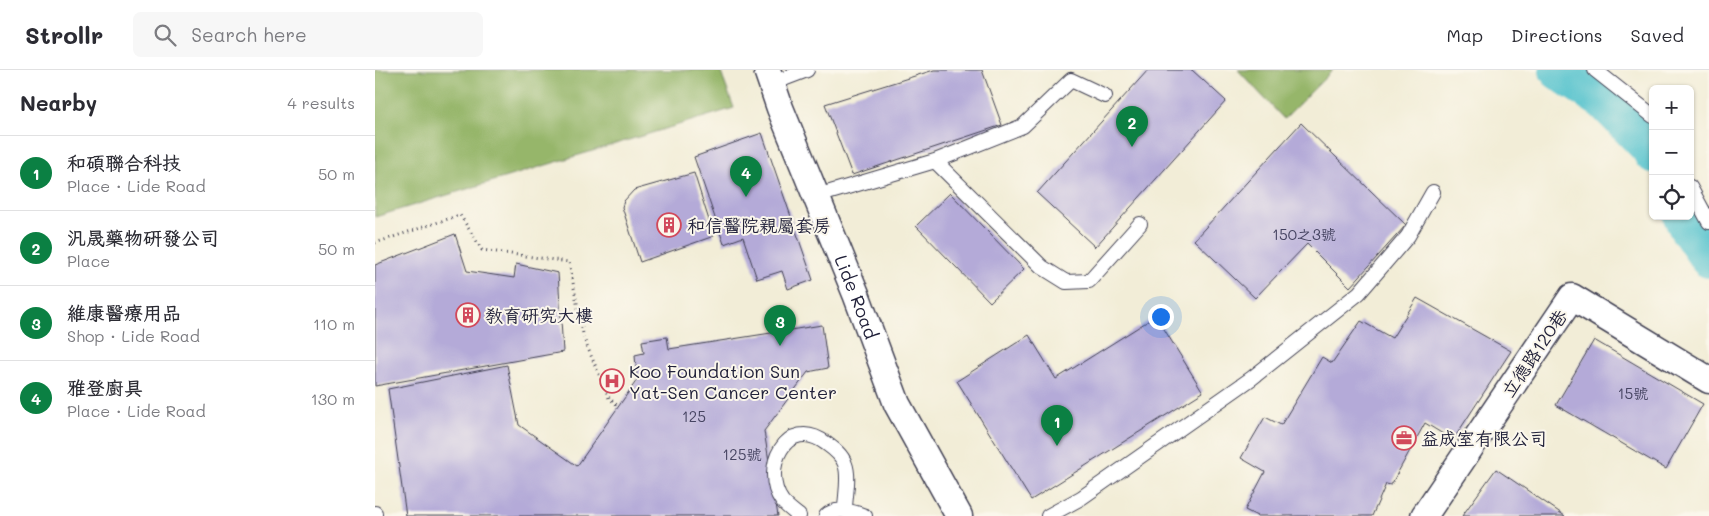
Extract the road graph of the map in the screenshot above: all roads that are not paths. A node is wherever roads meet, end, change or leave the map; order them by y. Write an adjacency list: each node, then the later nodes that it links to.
1 (807, 70): 3 (lane)
2 (1595, 70): 5 (lane)
3 (770, 77): 9 (street, Lide Road)
4 (1105, 96): 6 (lane)
5 (1649, 113)
6 (935, 161): 9 (lane); 11 (lane)
7 (1433, 192): 18 (lane)
8 (1694, 194): 10 (lane)
9 (817, 196): 17 (street, Lide Road)
10 (1709, 222)
11 (1140, 224)
12 (1709, 380): 19 (street, 立德路120巷)
13 (845, 510): 14 (lane); 15 (lane); 16 (lane)
14 (799, 516)
15 (826, 516)
16 (865, 516)
17 (959, 516)
18 (1048, 516)
19 (1423, 516)

